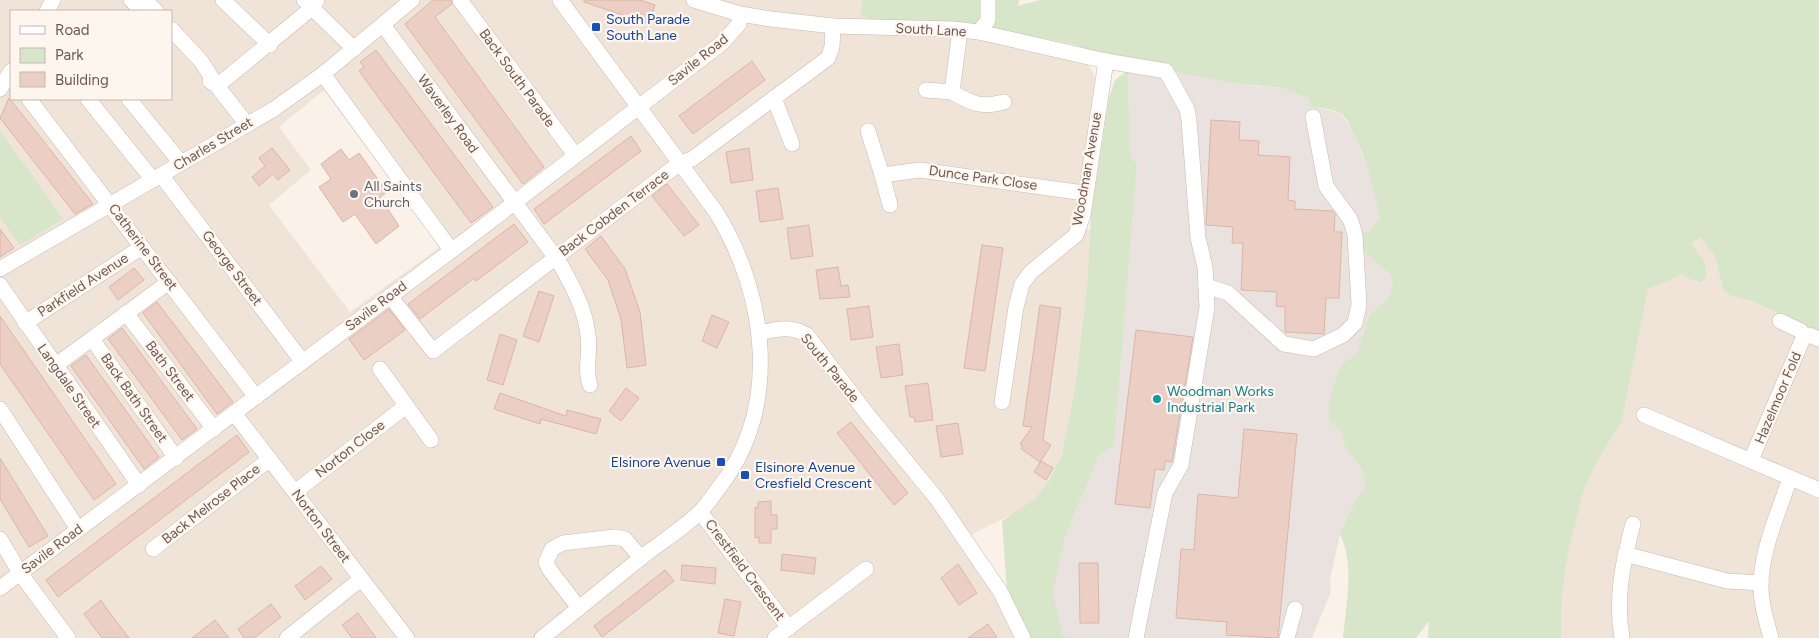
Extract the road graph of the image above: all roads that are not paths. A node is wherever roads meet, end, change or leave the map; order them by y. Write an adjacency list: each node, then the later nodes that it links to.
1 (131, 0): 11 (street)
2 (145, 0): 12 (street)
3 (223, 0): 19 (street)
4 (412, 0): 13 (street, Charles Street)
5 (460, 0): 38 (street, Back South Parade)
6 (560, 0): 33 (street)
7 (694, 0): 10 (street, South Lane)
8 (988, 0): 17 (street)
9 (311, 2): 19 (street); 20 (street)
10 (733, 8): 14 (street, South Lane); 33 (street, Savile Road)
11 (141, 10)
12 (155, 10)
13 (383, 25): 20 (street, Charles Street); 44 (street, Waverley Road)
14 (833, 26): 16 (street, South Lane); 28 (street, Back Cobden Terrace)
15 (172, 30): 24 (street)
16 (960, 30): 17 (street, South Lane); 27 (street)
17 (979, 32): 21 (street, South Lane)
18 (172, 45): 24 (street)
19 (270, 45): 24 (street)
20 (354, 49): 23 (street, Charles Street)
21 (1106, 60): 43 (street, Woodman Avenue); 53 (street, South Lane)
22 (8, 71): 25 (street)
23 (323, 74): 35 (street, Charles Street); 48 (street)
24 (217, 86): 35 (street)
25 (0, 89)
26 (926, 90): 27 (street)
27 (952, 92): 32 (street)
28 (774, 98): 37 (street); 40 (street, Back Cobden Terrace)
29 (30, 100): 45 (street, Catherine Street)
30 (89, 100): 42 (street, George Street)
31 (130, 100): 39 (street)
32 (1004, 102)
33 (638, 106): 38 (street, Savile Road); 40 (street)
34 (1313, 117): 53 (street)
35 (246, 123): 39 (street, Charles Street)
36 (868, 131): 41 (street)
37 (792, 144)
38 (575, 155): 44 (street, Savile Road)
39 (181, 163): 42 (street, Charles Street)
40 (680, 163): 49 (street, Back Cobden Terrace); 58 (street)
41 (882, 176): 43 (street, Dunce Park Close); 46 (street)
42 (157, 178): 45 (street, Charles Street); 61 (street, George Street)
43 (1084, 193): 66 (street, Woodman Avenue)
44 (514, 203): 48 (street, Savile Road); 49 (street, Waverley Road)
45 (112, 204): 47 (street, Catherine Street); 50 (street, Charles Street)
46 (890, 205)
47 (142, 247): 51 (street, Catherine Street); 57 (street, Parkfield Avenue)
48 (451, 250): 54 (street, Savile Road)
49 (555, 257): 54 (street, Back Cobden Terrace); 64 (street, Waverley Road)
50 (0, 269)
51 (169, 282): 55 (street); 65 (street, Catherine Street)
52 (0, 285): 57 (street, Langdale Street)
53 (1206, 286): 101 (street)
54 (390, 296): 61 (street, Savile Road)
55 (126, 313): 60 (street); 71 (street, Bath Street)
56 (1780, 321): 59 (street, Hazelmoor Fold)
57 (25, 323): 62 (street, Langdale Street)
58 (759, 333): 80 (street); 100 (street, South Parade)
59 (1812, 338): 75 (street, Hazelmoor Fold)
60 (92, 339): 62 (street); 73 (street, Back Bath Street)
61 (302, 361): 65 (street, Savile Road)
62 (56, 365): 77 (street, Langdale Street)
63 (380, 369): 67 (street)
64 (590, 385)
65 (256, 397): 69 (street, Savile Road)
66 (1002, 402)
67 (406, 406): 72 (street); 79 (street, Norton Close)
68 (0, 409): 82 (street)
69 (234, 414): 71 (street, Savile Road); 74 (street, Norton Street)
70 (1644, 415): 75 (street)
71 (214, 429): 73 (street, Savile Road)
72 (431, 440)
73 (176, 458): 77 (street, Savile Road)
74 (270, 458): 79 (street, Norton Street); 84 (street, Back Melrose Place)
75 (1751, 460): 76 (street)
76 (1790, 478): 78 (street); 90 (street)
77 (139, 486): 82 (street, Savile Road)
78 (1819, 490)
79 (295, 492): 89 (street, Norton Street)
80 (700, 512): 86 (street); 94 (street, Crestfield Crescent)
81 (1633, 524): 85 (street)
82 (78, 529): 88 (street, Savile Road)
83 (0, 539): 88 (street)
84 (153, 549)
85 (1625, 554): 90 (street); 103 (street)
86 (641, 558): 92 (street); 92 (street)
87 (866, 569): 94 (street, Crestfield Crescent)
88 (20, 572): 91 (street, Savile Road); 95 (street)
89 (361, 579): 96 (street); 97 (street, Norton Street)
90 (1761, 582): 104 (street)
91 (0, 588)
92 (579, 608): 98 (street)
93 (1295, 609): 102 (street)
94 (789, 628): 99 (street, Crestfield Crescent)
95 (68, 638)
96 (288, 638)
97 (406, 638)
98 (542, 638)
99 (775, 638)
100 (1023, 638)
101 (1136, 638)
102 (1287, 638)
103 (1622, 638)
104 (1771, 638)

